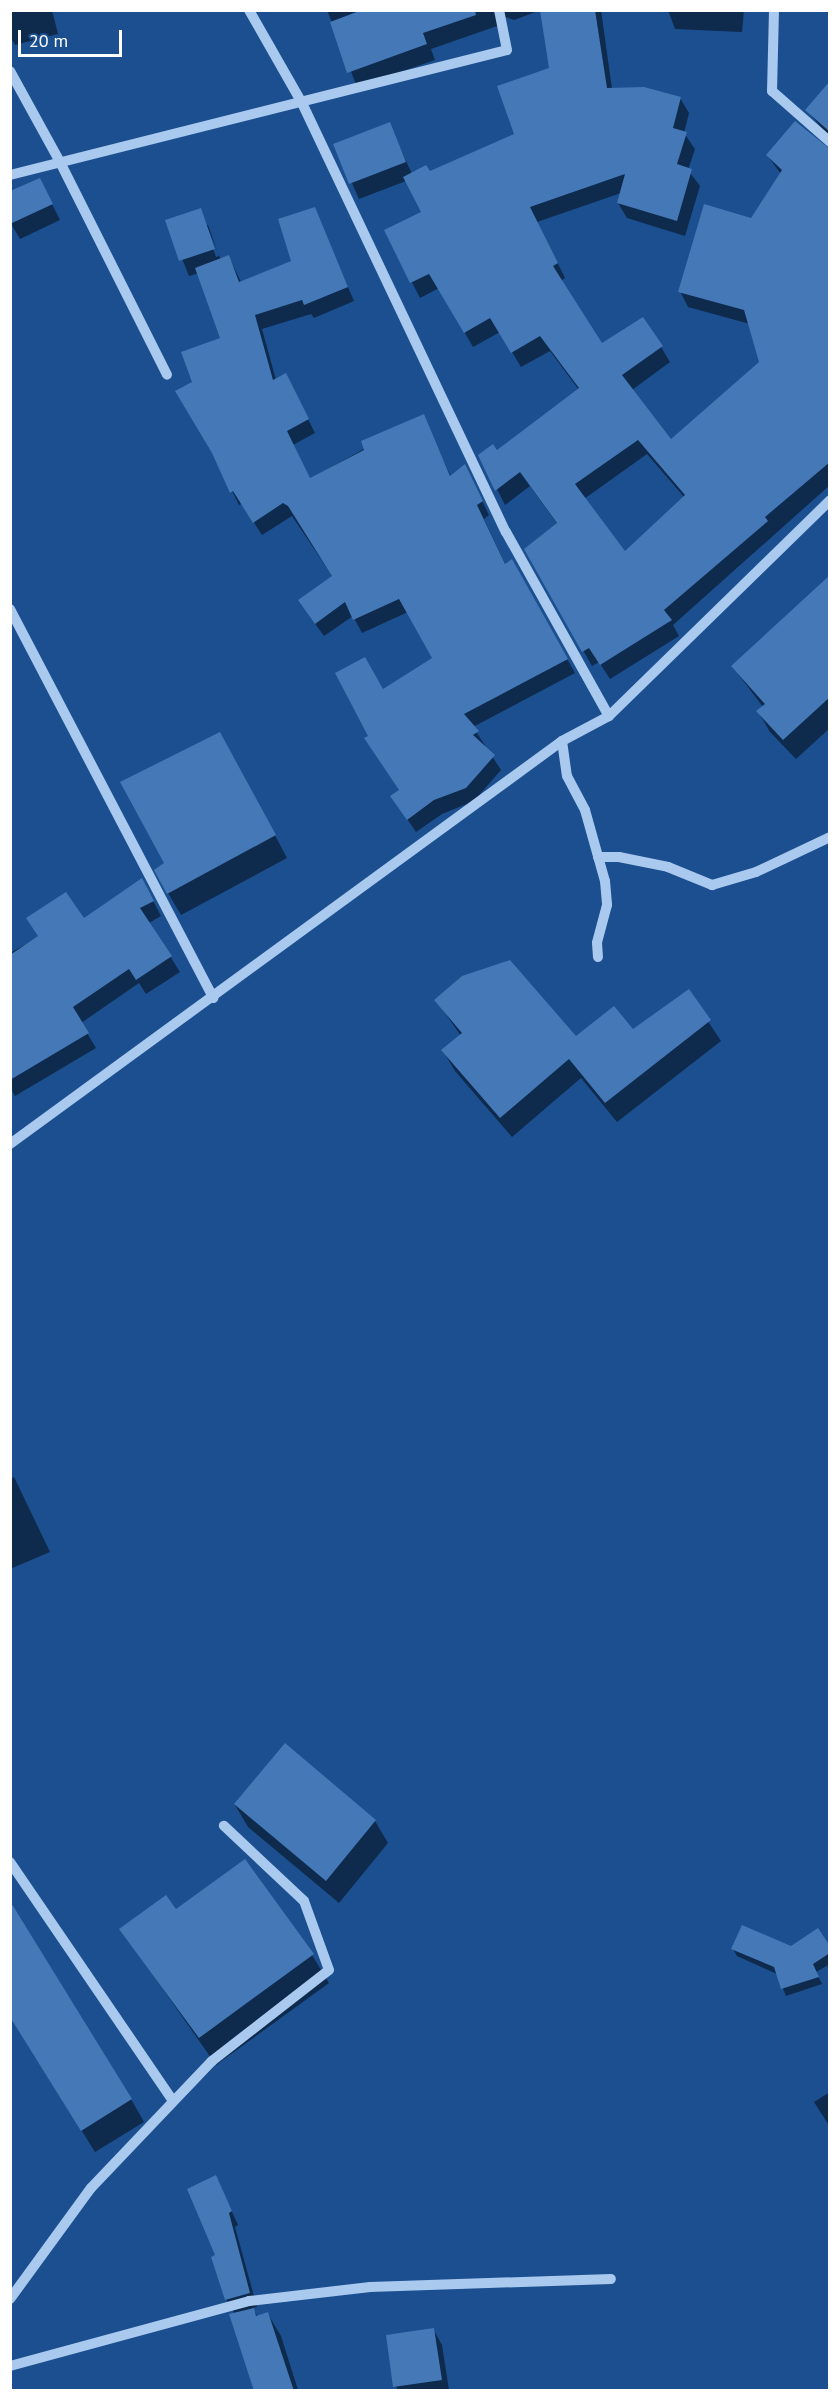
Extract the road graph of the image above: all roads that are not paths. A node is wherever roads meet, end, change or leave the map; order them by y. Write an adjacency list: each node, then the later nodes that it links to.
1 (249, 10): 5 (street)
2 (499, 10): 5 (street)
3 (774, 10): 6 (street)
4 (10, 71): 7 (street)
5 (302, 103): 7 (street); 12 (street)
6 (830, 142)
7 (60, 162): 8 (street); 9 (street)
8 (10, 175)
9 (167, 375)
10 (830, 500): 12 (street)
11 (10, 609): 17 (street)
12 (609, 716): 13 (street)
13 (562, 741): 15 (street); 17 (street)
14 (830, 837): 15 (street)
15 (598, 857): 16 (street)
16 (598, 957)
17 (213, 998): 18 (street)
18 (10, 1144)
19 (224, 1826): 21 (street)
20 (10, 1862): 21 (street)
21 (173, 2101): 23 (street)
22 (611, 2279): 24 (street)
23 (10, 2299)
24 (10, 2366)

